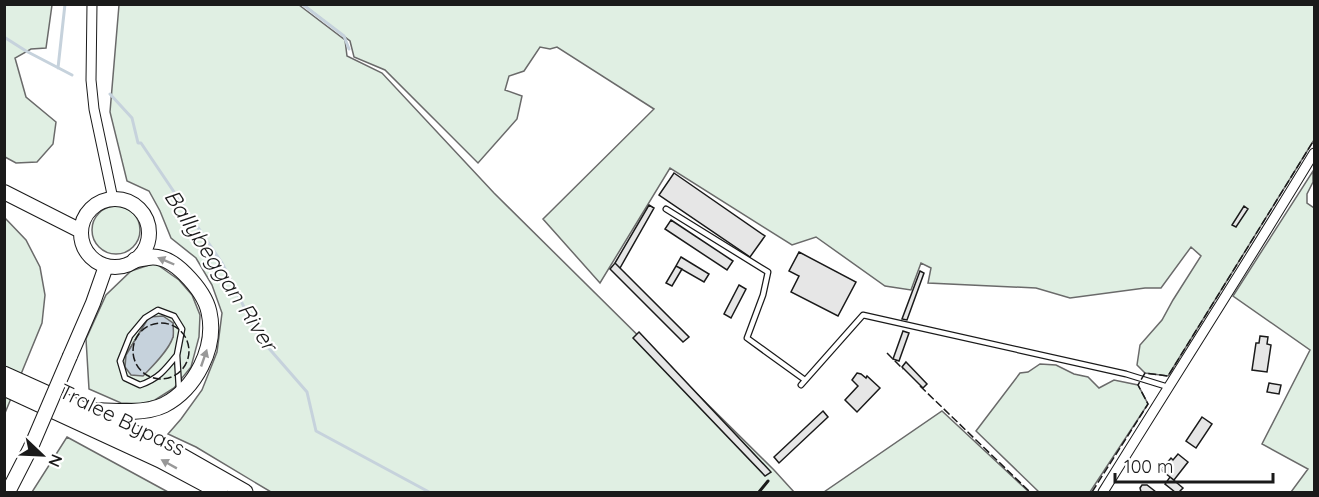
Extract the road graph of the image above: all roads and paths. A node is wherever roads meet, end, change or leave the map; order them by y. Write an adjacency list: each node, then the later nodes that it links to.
1 (92, 4): 4 (street)
2 (1314, 153): 11 (street)
3 (4, 192): 6 (street)
4 (113, 199): 6 (street); 7 (street)
5 (666, 208): 11 (lane)
6 (81, 231): 8 (street)
7 (135, 260): 8 (street); 13 (main road, one-way to 7)
8 (106, 266): 15 (street, bridge)
9 (177, 355): 9 (lane); 13 (lane)
10 (4, 374): 14 (main road, Tralee Bypass)
11 (1168, 387): 18 (street)
12 (4, 388): 16 (main road, Tralee Bypass, one-way to 12)
13 (179, 395): 14 (main road)
14 (86, 410): 17 (main road, Tralee Bypass)
15 (8, 492)
16 (220, 492)
17 (245, 492)
18 (1103, 492)

